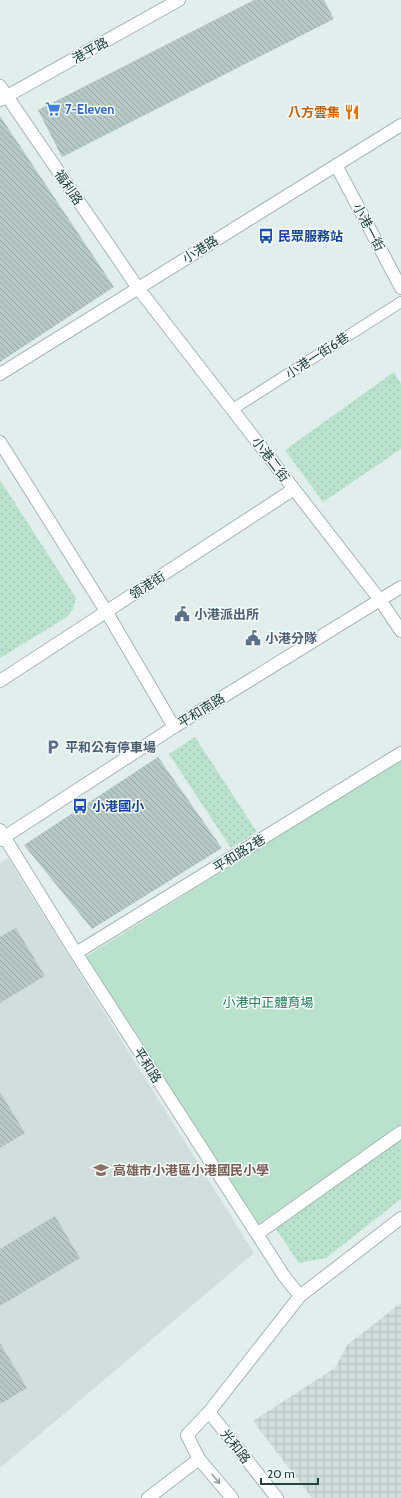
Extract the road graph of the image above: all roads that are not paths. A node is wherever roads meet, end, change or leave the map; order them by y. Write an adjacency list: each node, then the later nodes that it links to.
1 (179, 0): 3 (street, 港平路)
2 (0, 86): 3 (street, 福利路)
3 (4, 98): 6 (street, 福利路)
4 (401, 125): 5 (street, 小港路)
5 (336, 165): 6 (street, 小港路); 7 (street, 小港一街)
6 (138, 288): 9 (street, 小港路); 10 (street, 小港二街)
7 (401, 288)
8 (401, 302): 10 (lane, 小港一街6巷)
9 (0, 374)
10 (233, 409): 12 (street, 小港二街)
11 (0, 442): 15 (street)
12 (294, 489): 14 (street, 小港二街); 15 (street, 領港街)
13 (401, 587): 14 (street, 平和南路)
14 (380, 600): 16 (street, 小港二街); 18 (street, 平和南路)
15 (106, 611): 17 (street, 領港街); 18 (street)
16 (401, 631)
17 (0, 681)
18 (174, 727): 20 (street, 平和南路)
19 (401, 753): 21 (street, 平和路2巷)
20 (1, 836): 21 (street, 平和路)
21 (76, 953): 24 (street, 平和路)
22 (401, 1132): 24 (street)
23 (401, 1218): 25 (street)
24 (257, 1234): 25 (street, 平和路)
25 (300, 1296): 26 (street)
26 (209, 1412): 27 (street); 30 (street, 光和路)
27 (199, 1459): 28 (street); 29 (street, one-way to 29)
28 (148, 1498)
29 (232, 1498)
30 (277, 1498)

